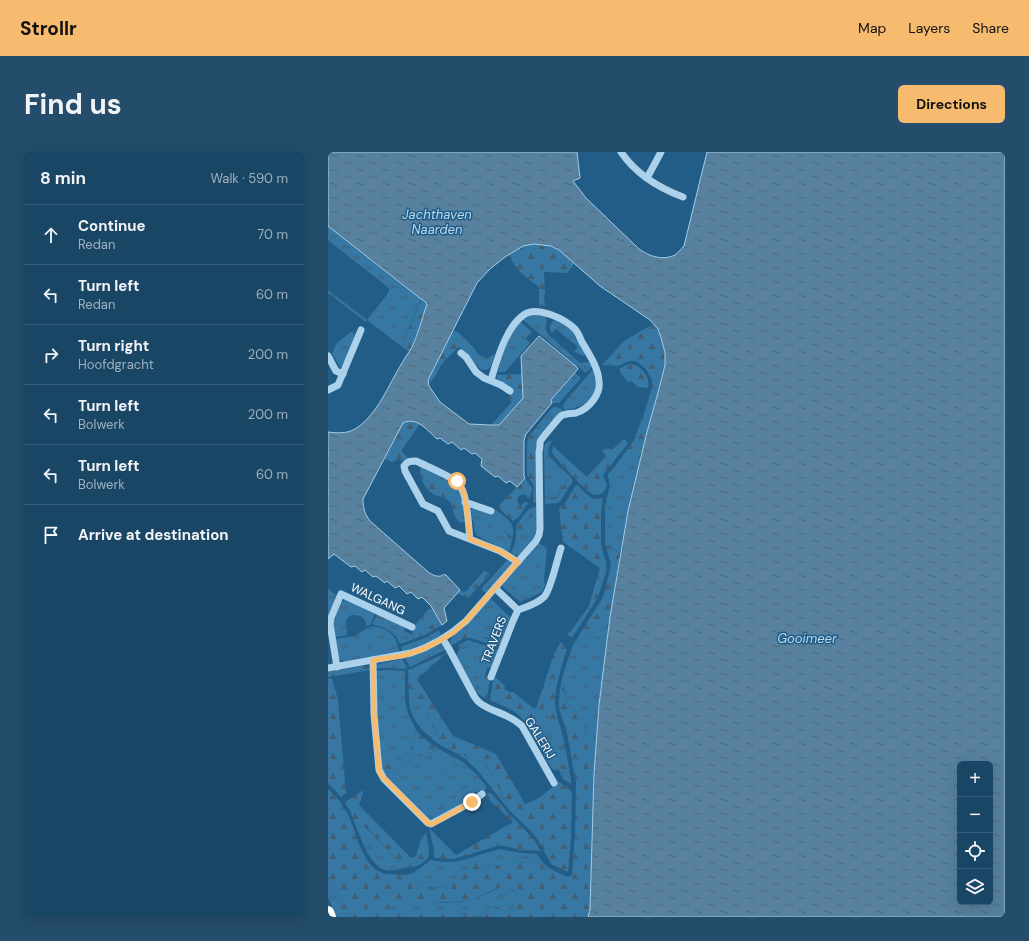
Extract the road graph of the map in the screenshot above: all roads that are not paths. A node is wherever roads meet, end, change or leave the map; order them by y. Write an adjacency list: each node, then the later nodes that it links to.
1 (621, 152): 3 (street)
2 (661, 152): 3 (street)
3 (647, 178): 4 (street)
4 (683, 197)
5 (361, 330): 8 (street)
6 (461, 353): 9 (street)
7 (328, 356): 8 (street)
8 (343, 374): 10 (street)
9 (491, 380): 11 (street); 16 (street)
10 (328, 390)
11 (510, 391)
12 (465, 502): 13 (street); 14 (street); 14 (street)
13 (491, 511)
14 (470, 539): 16 (street)
15 (561, 548): 18 (street, TRAVERS)
16 (518, 562): 17 (street)
17 (495, 588): 18 (street, TRAVERS); 21 (street)
18 (518, 610): 25 (street, TRAVERS)
19 (329, 624): 20 (street, WALGANG); 23 (street, WALGANG)
20 (412, 628)
21 (443, 639): 22 (street); 26 (street, GALERIJ)
22 (373, 660): 23 (street); 27 (street)
23 (337, 667): 24 (street)
24 (328, 668)
25 (491, 678)
26 (554, 783)
27 (482, 794)
28 (328, 912): 29 (highway)
29 (330, 917)

